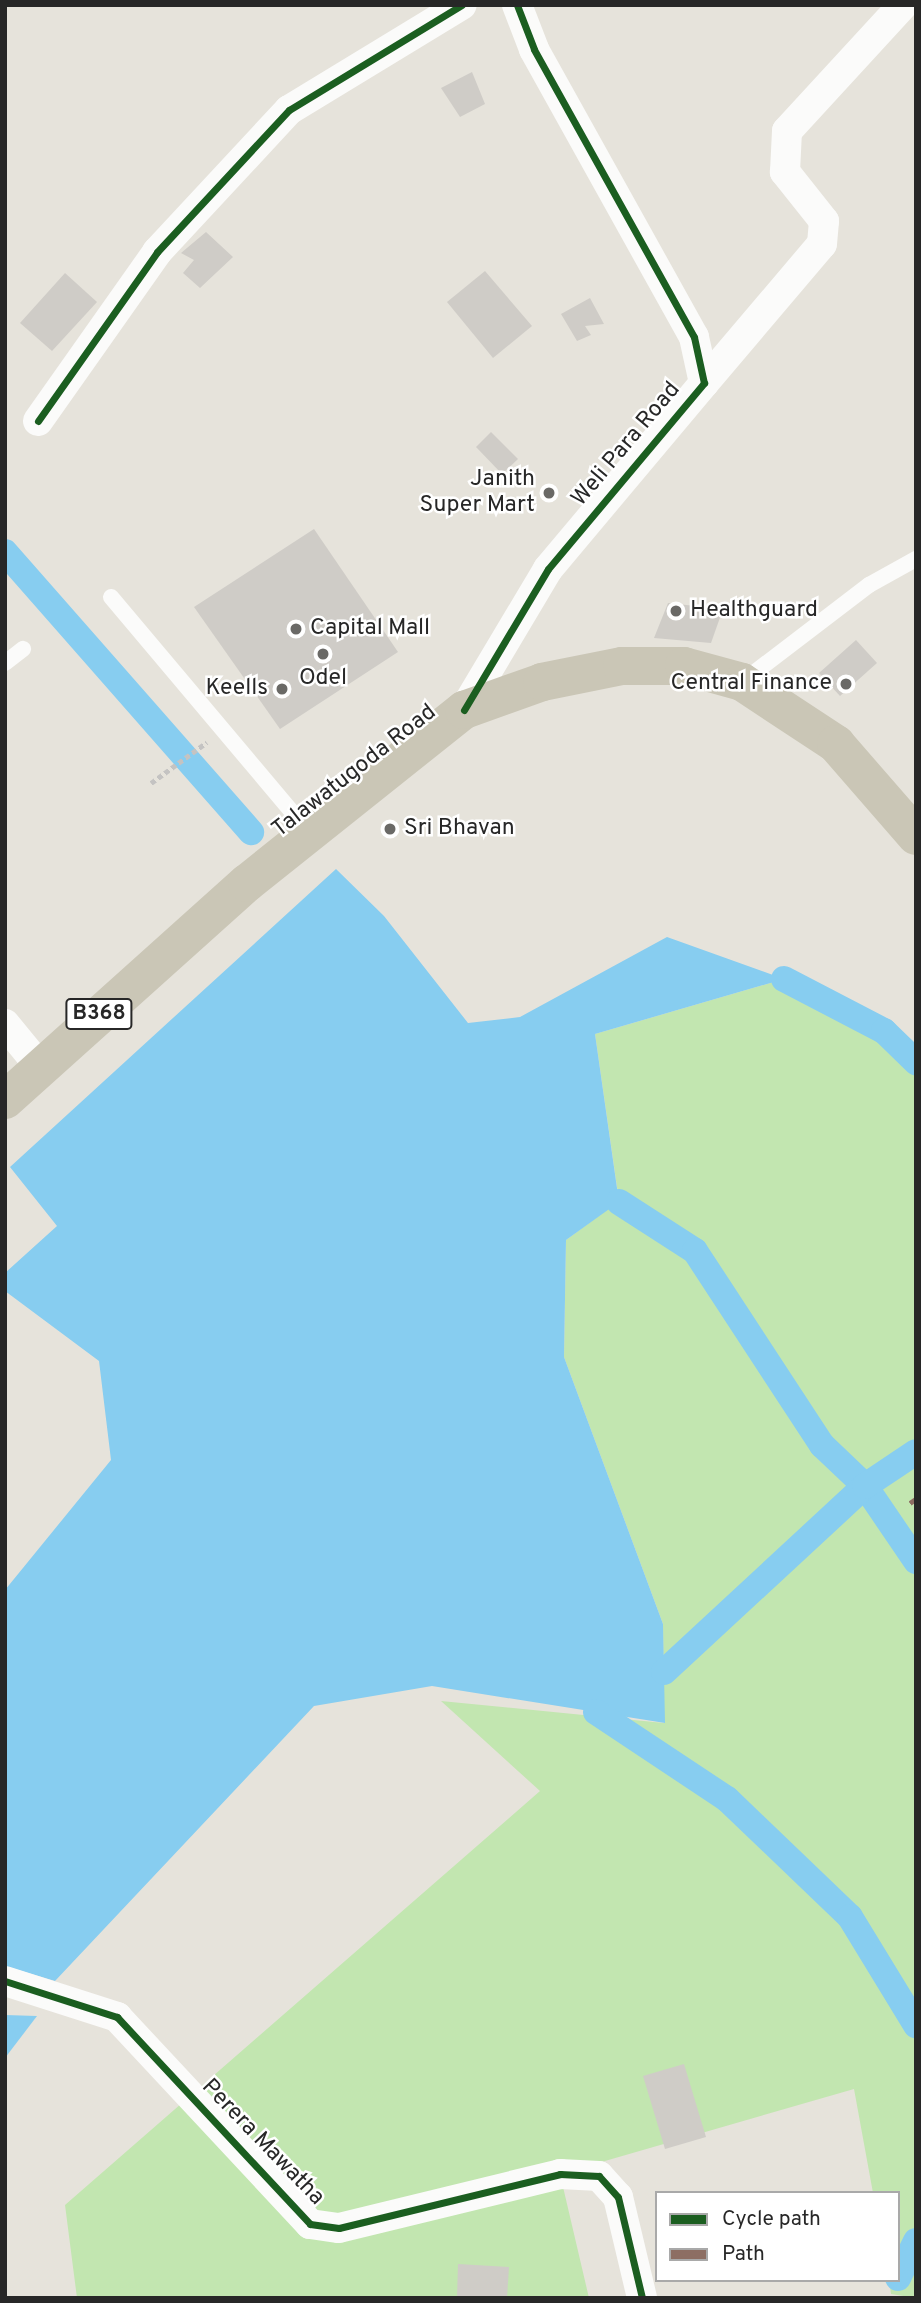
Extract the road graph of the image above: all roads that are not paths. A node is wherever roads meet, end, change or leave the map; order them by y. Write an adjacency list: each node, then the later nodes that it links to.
1 (462, 5): 5 (street)
2 (517, 5): 4 (street, Weli Para Road)
3 (903, 5): 4 (street)
4 (704, 383): 11 (street, Weli Para Road)
5 (38, 421)
6 (916, 559): 10 (lane)
7 (111, 597): 13 (lane)
8 (23, 649): 9 (lane)
9 (5, 663)
10 (741, 682): 11 (main road, Talawatugoda Road / B368); 12 (main road, Talawatugoda Road / B368)
11 (464, 710): 13 (main road, Talawatugoda Road / B368)
12 (914, 831)
13 (309, 832): 15 (main road, Talawatugoda Road / B368)
14 (5, 1024): 15 (street)
15 (41, 1068): 16 (main road, Talawatugoda Road / B368)
16 (5, 1100)
17 (5, 1981): 18 (street, Perera Mawatha)
18 (642, 2298)

